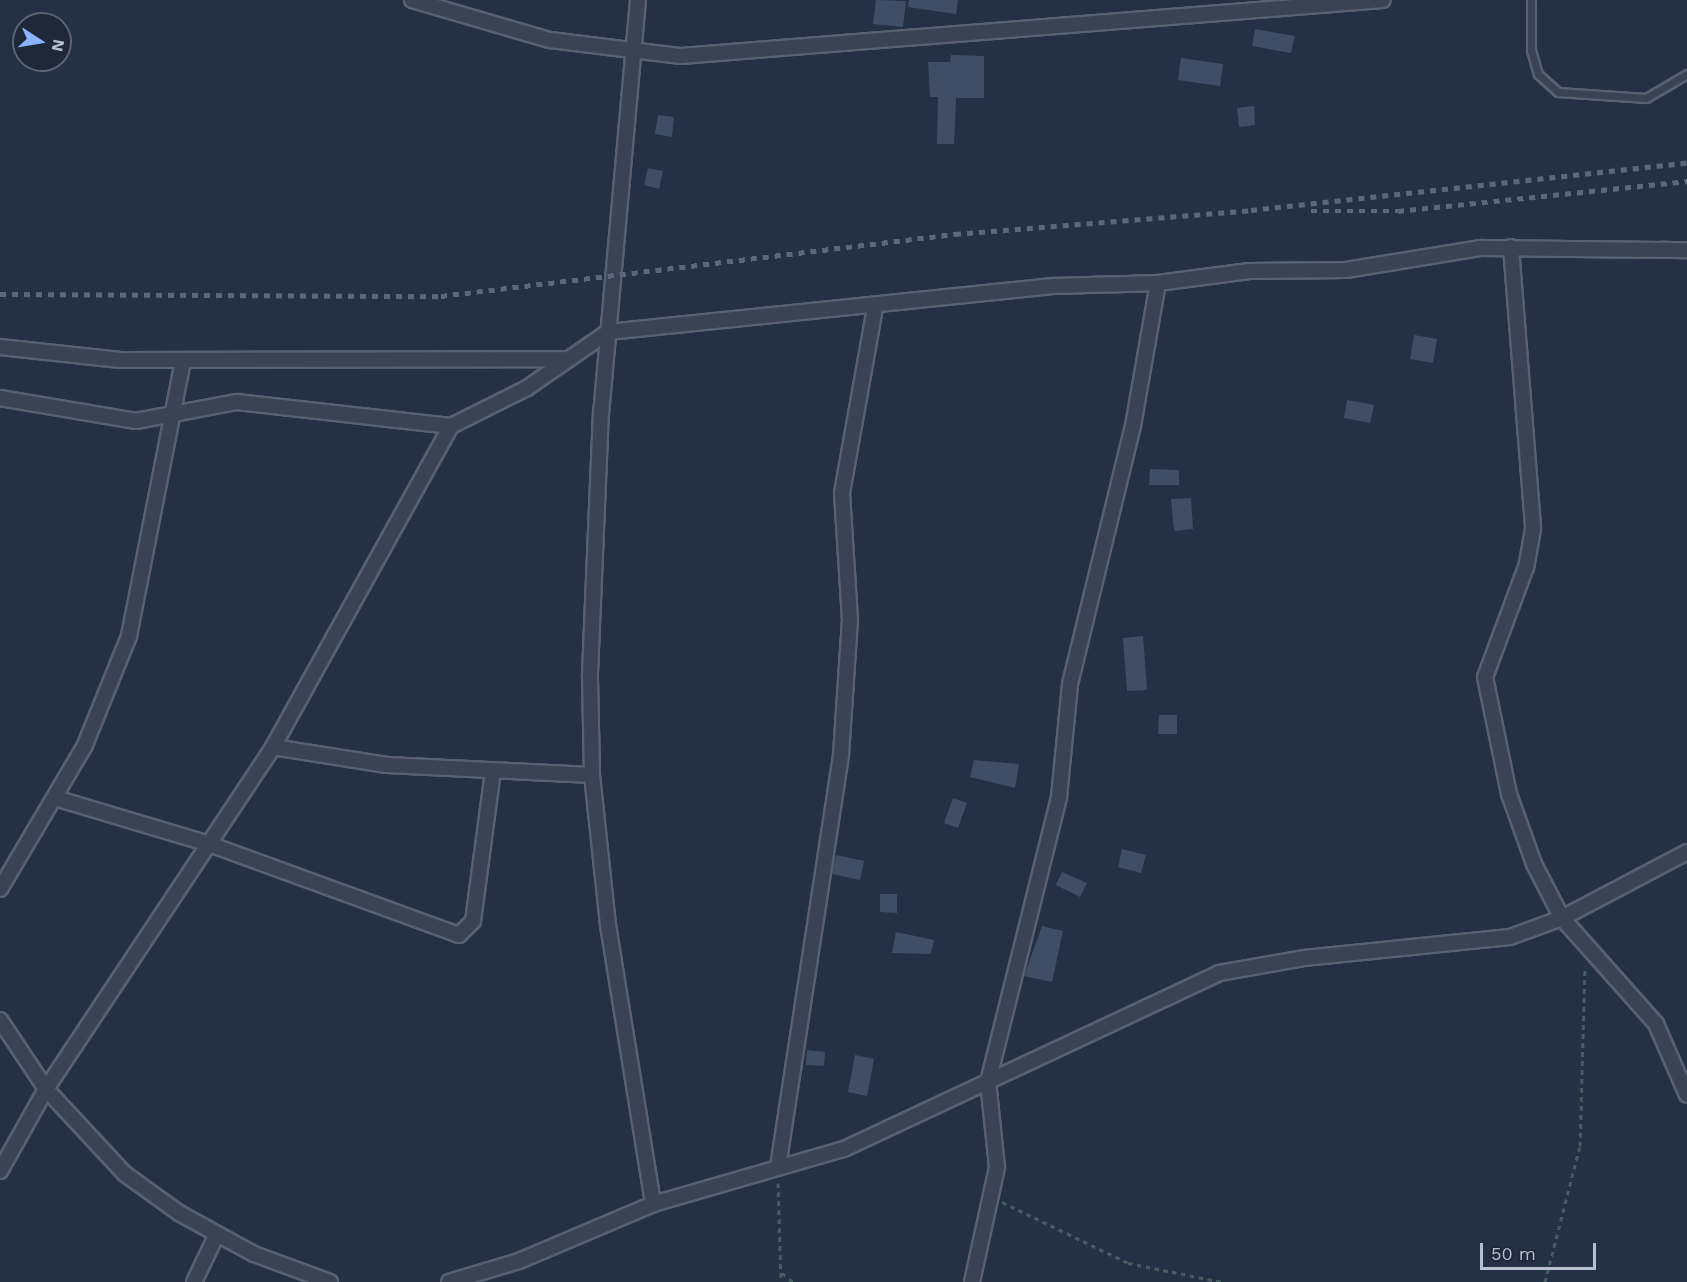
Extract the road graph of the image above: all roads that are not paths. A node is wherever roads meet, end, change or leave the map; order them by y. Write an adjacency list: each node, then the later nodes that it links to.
1 (412, 0): 5 (street)
2 (638, 0): 5 (street)
3 (1383, 0): 5 (street)
4 (1531, 0): 6 (lane)
5 (630, 52): 11 (street)
6 (1687, 74)
7 (1511, 247): 8 (street); 9 (street); 25 (street)
8 (1687, 250)
9 (1158, 283): 10 (street); 27 (street)
10 (875, 307): 11 (street); 30 (street)
11 (608, 332): 13 (street); 20 (street)
12 (0, 347): 14 (street)
13 (568, 359): 14 (street); 17 (street)
14 (183, 360): 16 (street)
15 (0, 398): 16 (street)
16 (174, 414): 17 (street); 21 (street)
17 (451, 426): 18 (street)
18 (273, 747): 19 (street); 22 (street)
19 (493, 771): 20 (street); 22 (street)
20 (592, 775): 32 (street)
21 (55, 798): 22 (street); 24 (street)
22 (209, 844): 28 (street)
23 (1687, 852): 25 (street)
24 (0, 889)
25 (1562, 918): 27 (street); 29 (street)
26 (0, 1020): 28 (street)
27 (987, 1082): 30 (street); 37 (street)
28 (46, 1089): 31 (street); 33 (street)
29 (1687, 1095)
30 (778, 1167): 32 (street)
31 (0, 1171)
32 (653, 1204): 36 (street)
33 (218, 1234): 34 (street); 35 (street)
34 (195, 1282)
35 (330, 1282)
36 (449, 1282)
37 (972, 1282)

